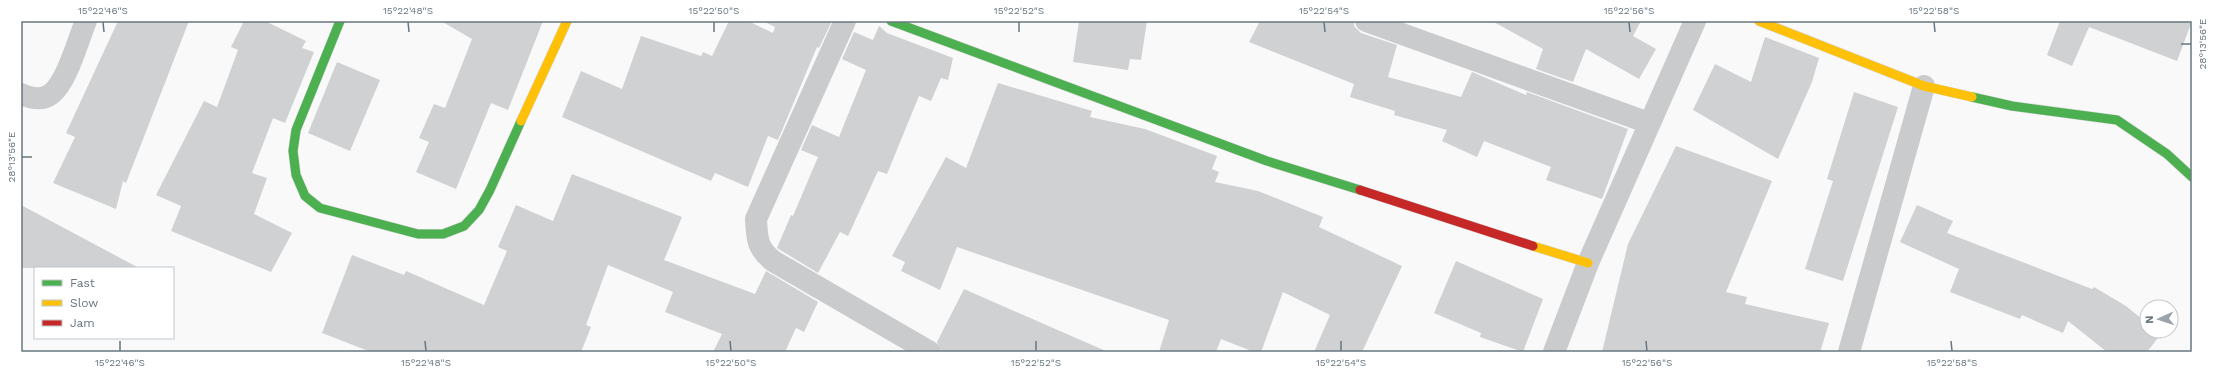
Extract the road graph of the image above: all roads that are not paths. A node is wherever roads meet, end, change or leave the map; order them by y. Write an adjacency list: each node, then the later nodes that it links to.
1 (86, 21): 10 (street)
2 (340, 21): 3 (street)
3 (567, 21)
4 (845, 21): 14 (street)
5 (891, 21): 13 (street)
6 (1695, 21): 11 (street)
7 (1759, 21): 9 (street)
8 (1374, 22): 11 (street)
9 (1924, 86): 12 (street); 16 (street)
10 (21, 94)
11 (1649, 123): 13 (street)
12 (2192, 177)
13 (1588, 263): 15 (street)
14 (930, 352)
15 (1554, 352)
16 (1849, 352)

